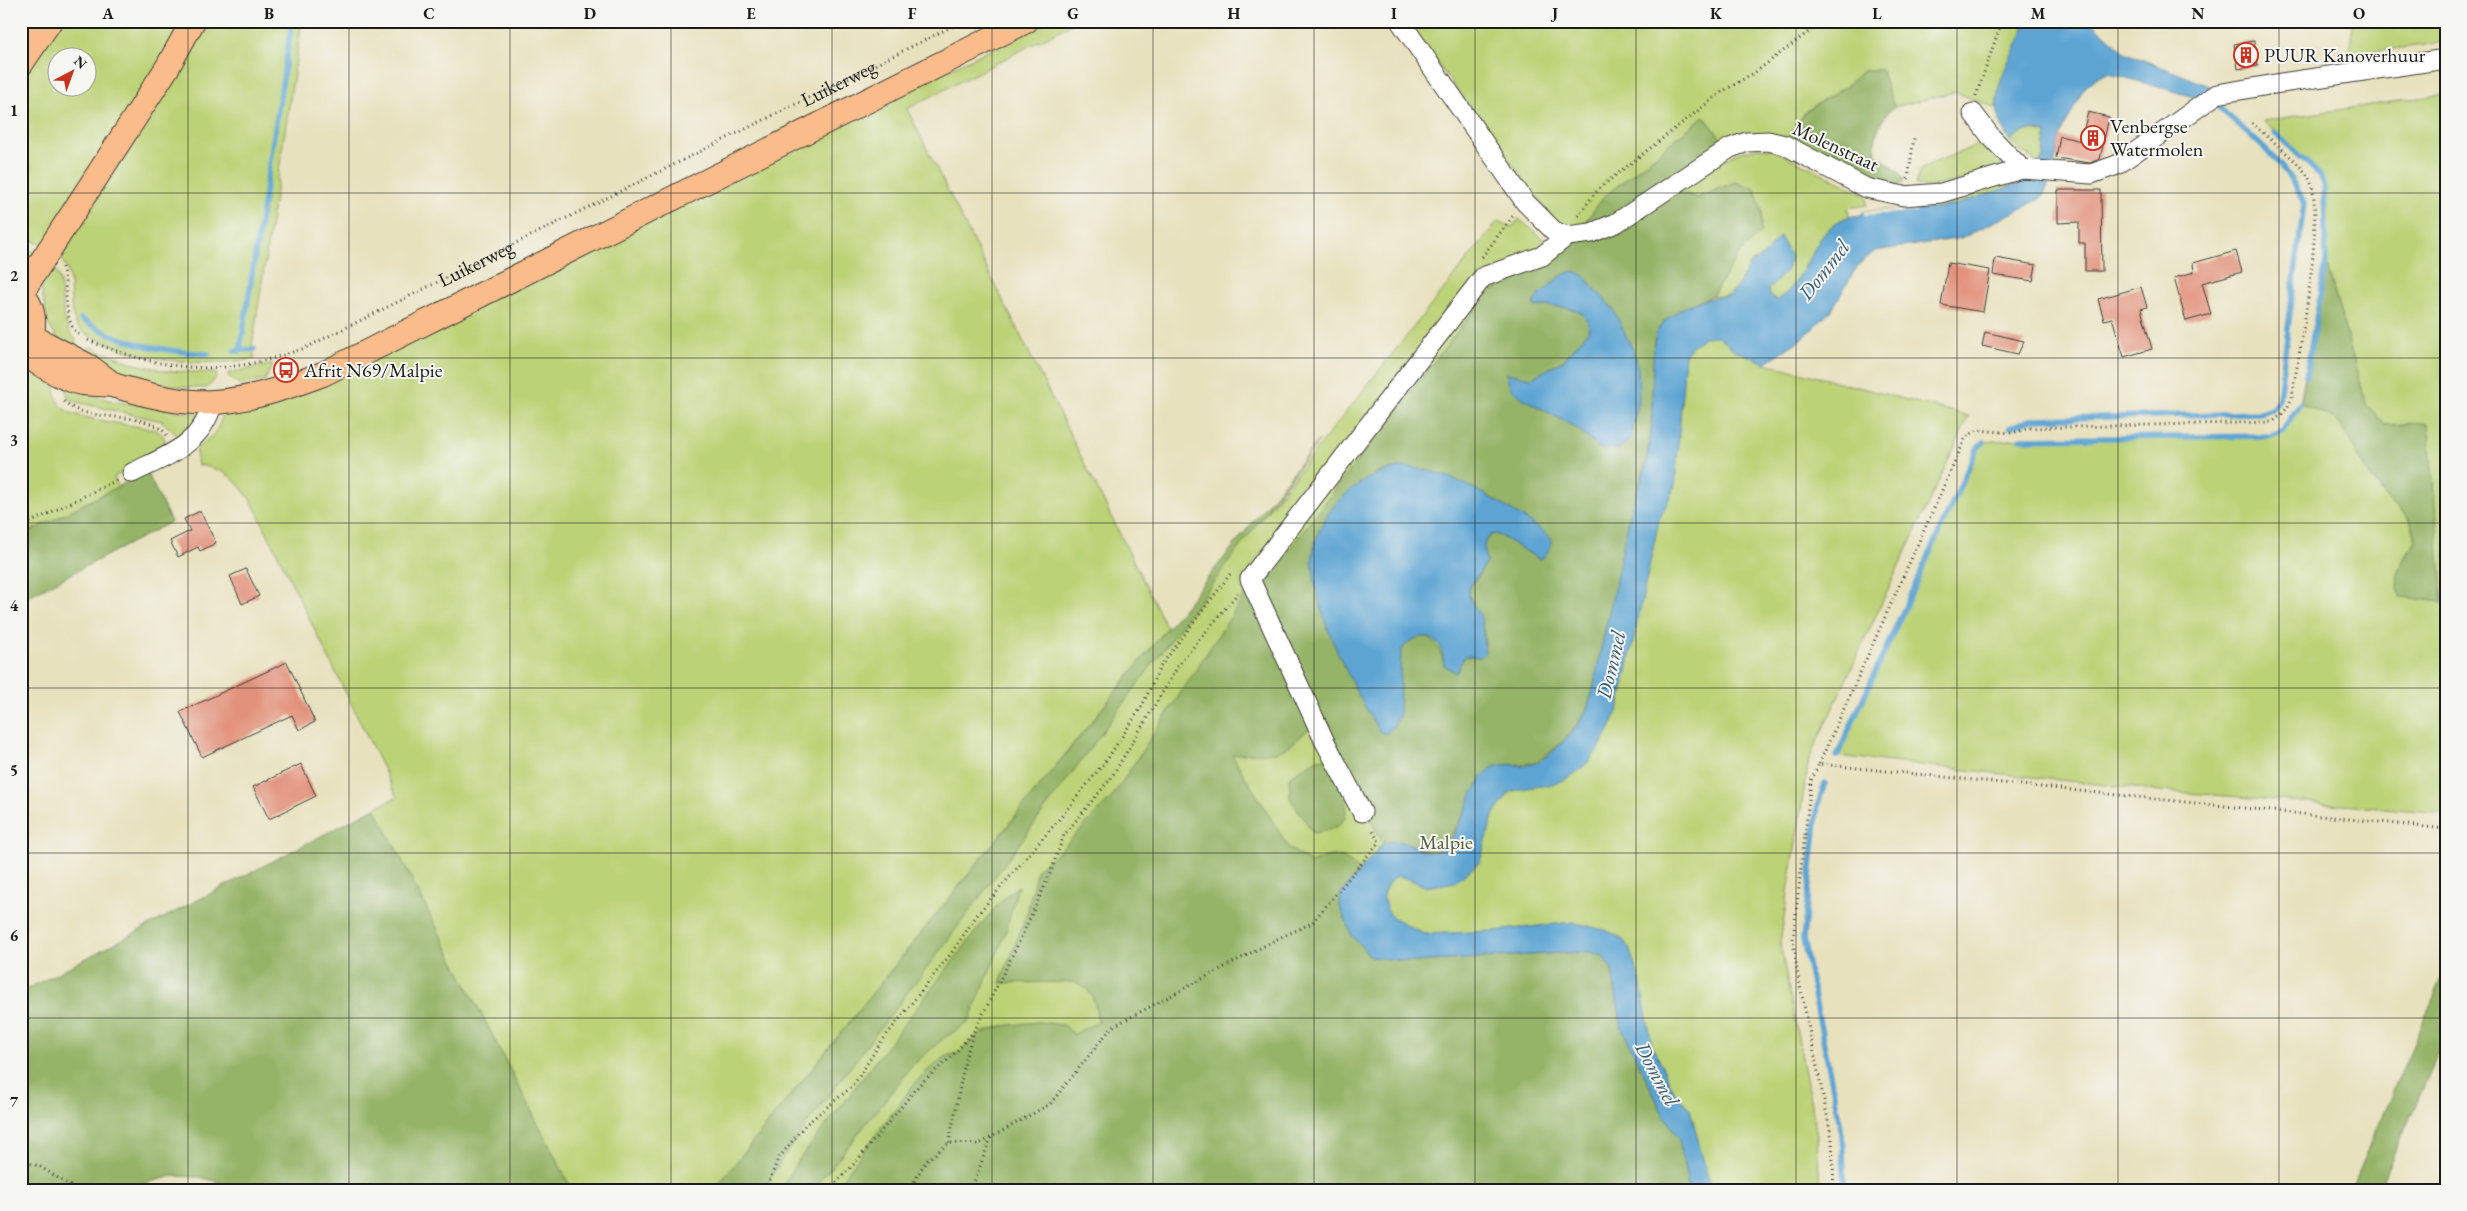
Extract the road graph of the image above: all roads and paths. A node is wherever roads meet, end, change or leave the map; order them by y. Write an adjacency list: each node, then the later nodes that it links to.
1 (26, 21): 11 (main road)
2 (50, 21): 13 (main road)
3 (193, 21): 20 (main road)
4 (963, 21): 20 (path, Luikerweg)
5 (1026, 21): 23 (main road, Luikerweg)
6 (1400, 21): 19 (street)
7 (1823, 21): 19 (path)
8 (2002, 21): 14 (path)
9 (2424, 21): 10 (path)
10 (2445, 21)
11 (21, 29)
12 (2446, 59): 17 (street, Molenstraat)
13 (21, 64)
14 (1973, 113): 17 (street)
15 (2252, 123): 28 (path)
16 (1914, 138): 18 (path)
17 (2038, 170): 18 (street, Molenstraat)
18 (1904, 196): 19 (street, Molenstraat)
19 (1567, 236): 27 (street)
20 (46, 254): 21 (main road)
21 (22, 294): 22 (main road)
22 (25, 346): 23 (main road, Luikerweg)
23 (213, 402): 24 (street)
24 (132, 473): 25 (path)
25 (21, 527)
26 (1234, 570): 36 (path)
27 (1250, 579): 29 (street); 31 (path)
28 (1819, 764): 30 (path); 40 (path)
29 (1362, 812): 32 (path)
30 (2446, 829)
31 (975, 1030): 33 (path); 37 (path)
32 (991, 1137): 33 (path); 39 (path)
33 (949, 1143): 38 (path)
34 (21, 1161): 35 (path)
35 (77, 1190)
36 (766, 1190)
37 (830, 1190)
38 (909, 1190)
39 (971, 1190)
40 (1834, 1190)

